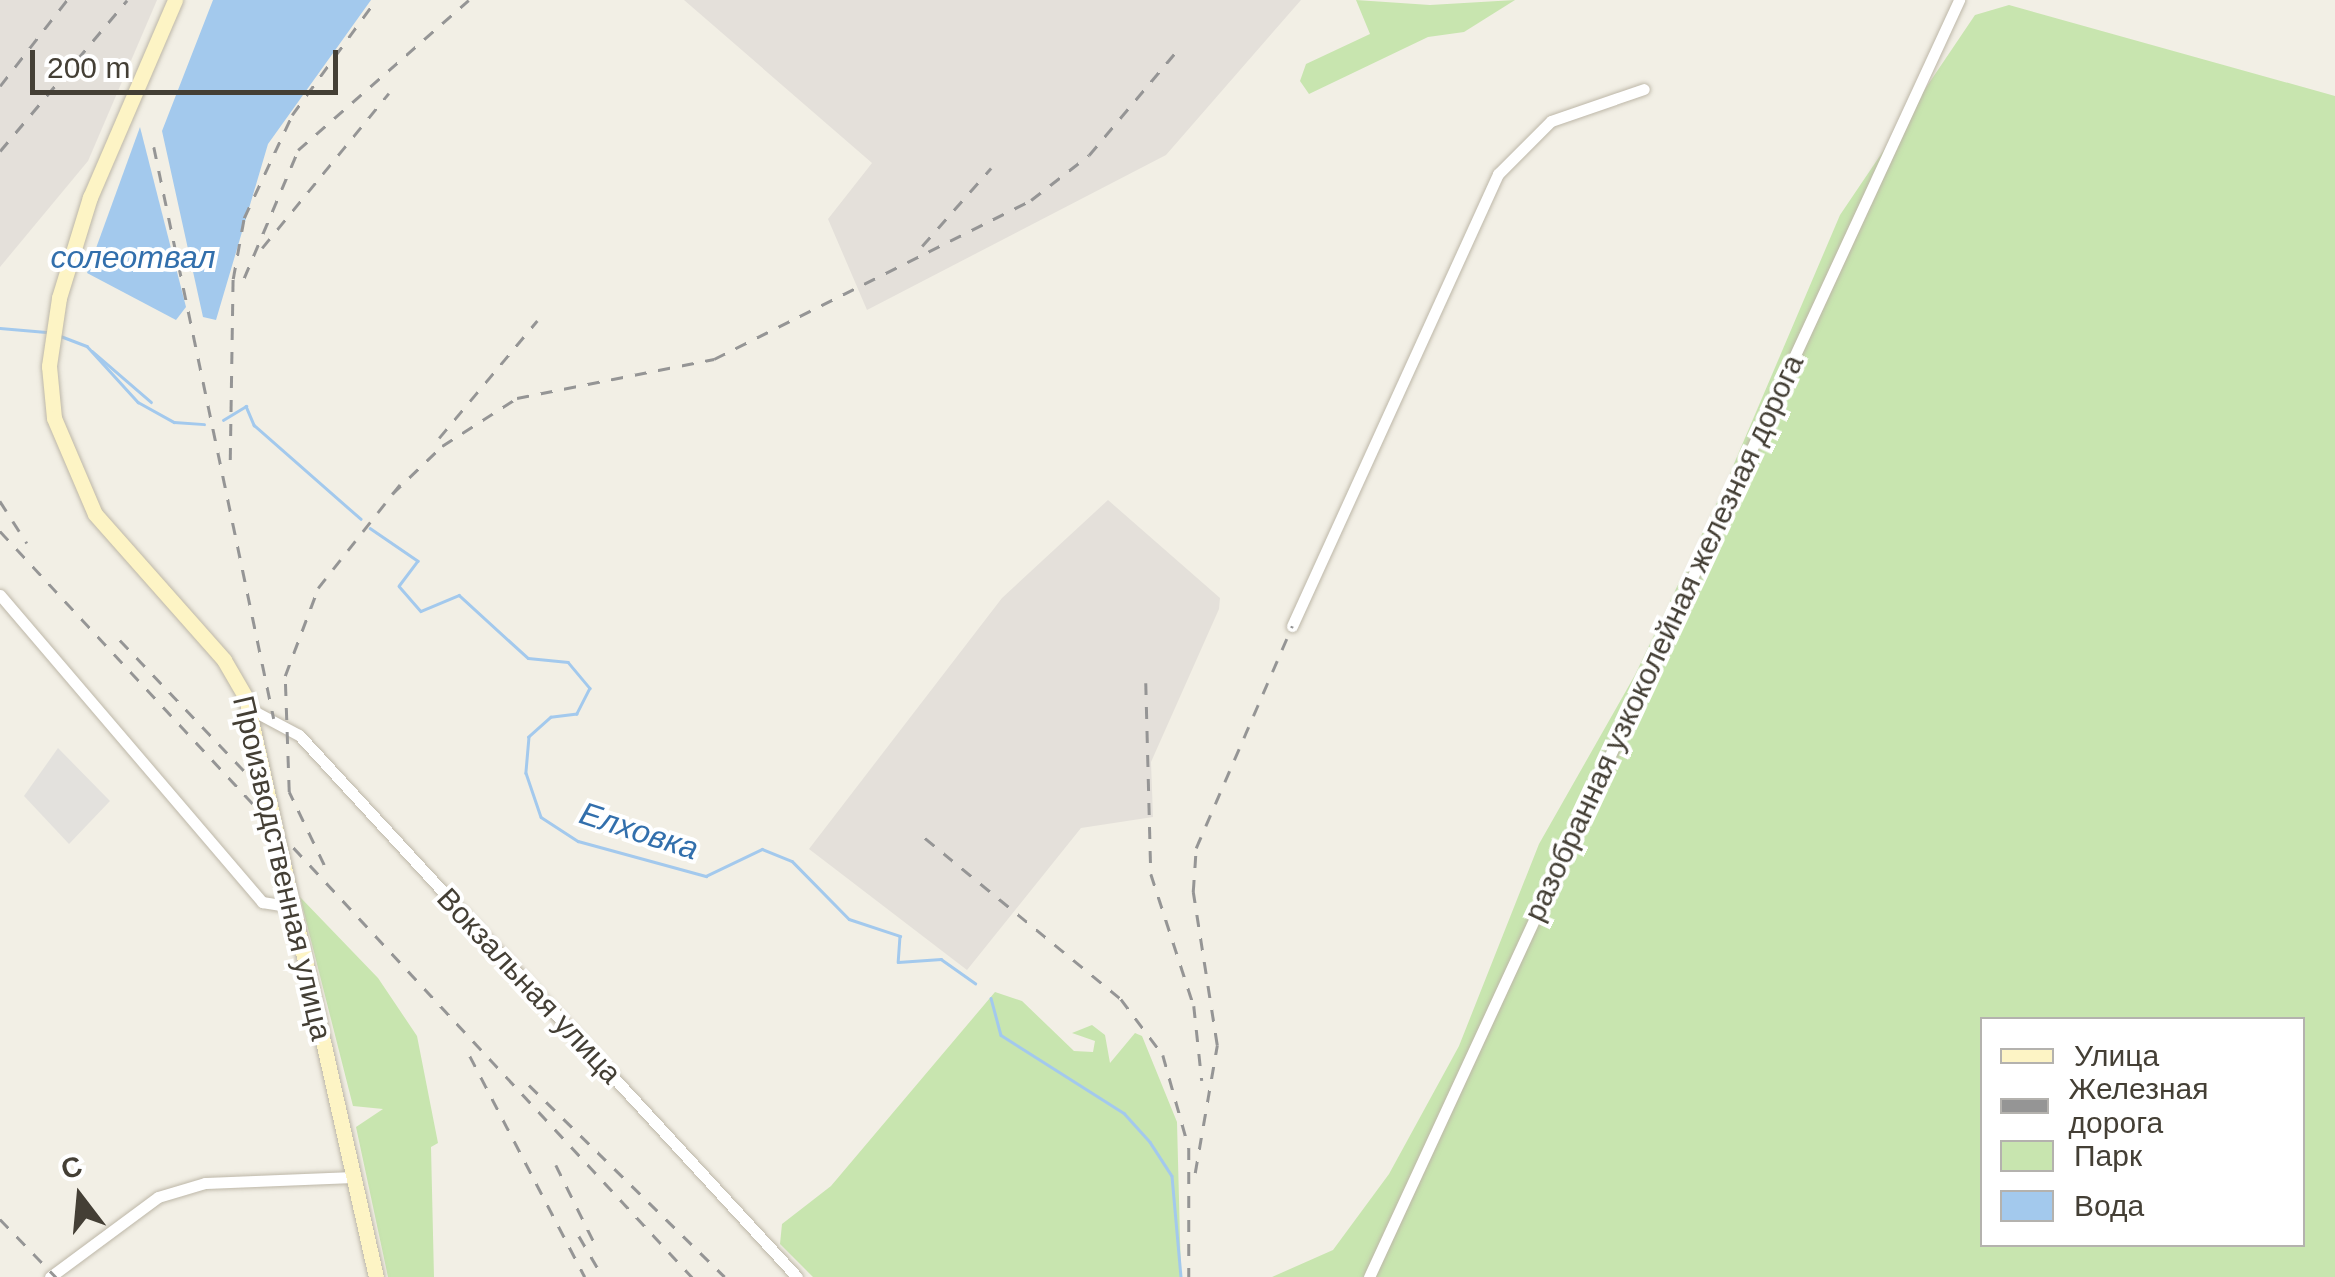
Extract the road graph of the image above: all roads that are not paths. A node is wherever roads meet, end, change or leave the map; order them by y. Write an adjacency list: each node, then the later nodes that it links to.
1 (175, 0): 6 (main road, Производственная улица)
2 (1959, 0): 12 (street, разобранная узкоколейная железная дорога)
3 (1644, 89): 5 (street)
4 (0, 594): 7 (street)
5 (1292, 626)
6 (250, 709): 7 (main road, Производственная улица); 11 (street, Вокзальная улица)
7 (292, 907): 8 (main road, Производственная улица)
8 (354, 1177): 9 (street); 10 (main road, Производственная улица)
9 (50, 1277)
10 (376, 1277)
11 (798, 1277)
12 (1369, 1277)

